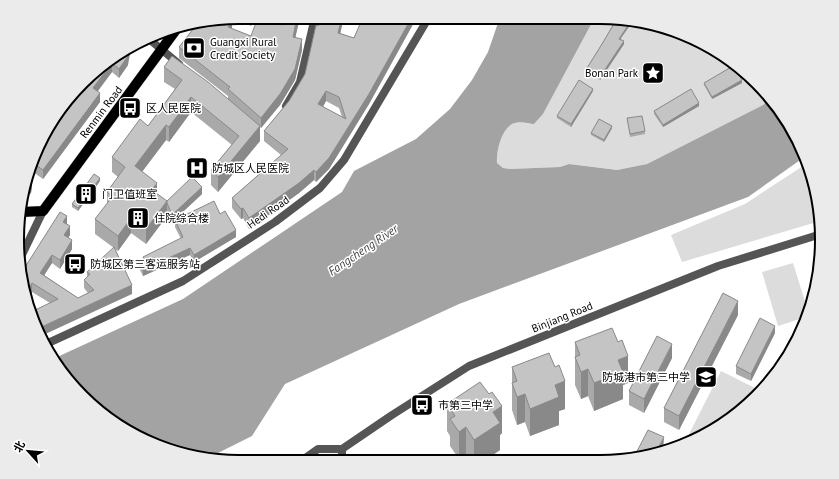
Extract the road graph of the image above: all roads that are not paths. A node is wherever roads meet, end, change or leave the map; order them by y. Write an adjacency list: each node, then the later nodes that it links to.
1 (313, 24): 7 (street)
2 (425, 24): 12 (street, Hedi Road)
3 (173, 34): 5 (main road, Renmin Road)
4 (153, 42): 5 (street)
5 (162, 50): 6 (street); 8 (main road, Renmin Road)
6 (186, 70)
7 (281, 114)
8 (43, 211): 9 (main road); 11 (street, Renmin Road)
9 (26, 212)
10 (815, 236): 13 (street, Binjiang Road)
11 (24, 251)
12 (50, 342)
13 (342, 449): 14 (street); 15 (street)
14 (310, 455)
15 (342, 455)

